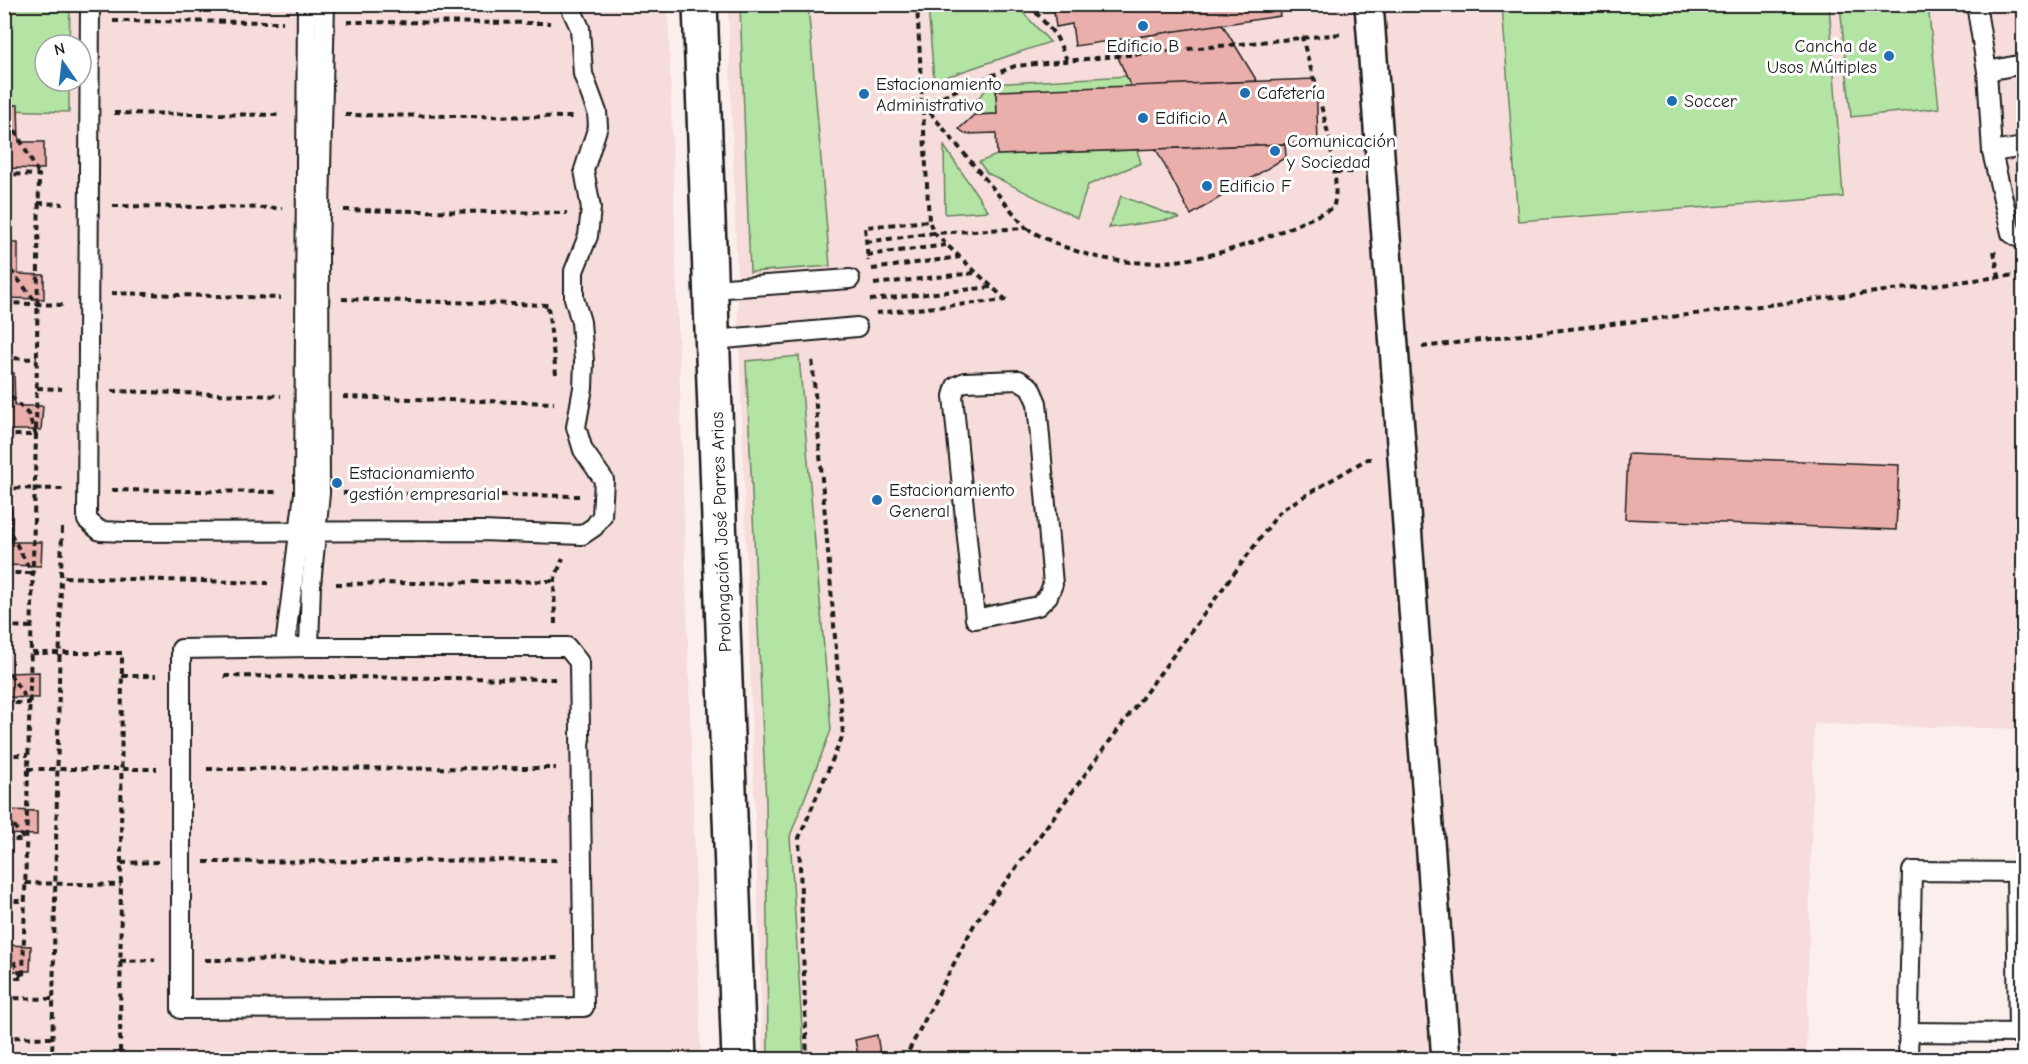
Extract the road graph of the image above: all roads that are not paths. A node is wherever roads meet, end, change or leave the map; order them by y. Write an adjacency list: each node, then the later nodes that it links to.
1 (90, 4): 18 (lane)
2 (307, 4): 17 (lane)
3 (325, 4): 17 (lane)
4 (569, 4): 18 (lane)
5 (700, 4): 14 (main road, Prolongación José Parres Arias)
6 (1369, 4): 26 (street)
7 (1976, 4): 9 (lane)
8 (2024, 64): 9 (lane)
9 (1987, 71): 11 (lane)
10 (2024, 147): 11 (lane)
11 (1992, 152): 12 (lane)
12 (2024, 241)
13 (850, 279): 14 (lane)
14 (712, 289): 16 (main road, Prolongación José Parres Arias)
15 (857, 327): 16 (lane)
16 (714, 340): 25 (main road, Prolongación José Parres Arias)
17 (312, 397): 18 (lane)
18 (308, 531): 20 (lane); 21 (lane)
19 (975, 619): 19 (lane)
20 (285, 646): 21 (lane); 21 (lane)
21 (309, 647)
22 (2020, 872): 23 (lane); 24 (lane)
23 (1908, 1032): 24 (lane); 27 (lane)
24 (2021, 1033)
25 (739, 1059)
26 (1446, 1059)
27 (1908, 1059)

